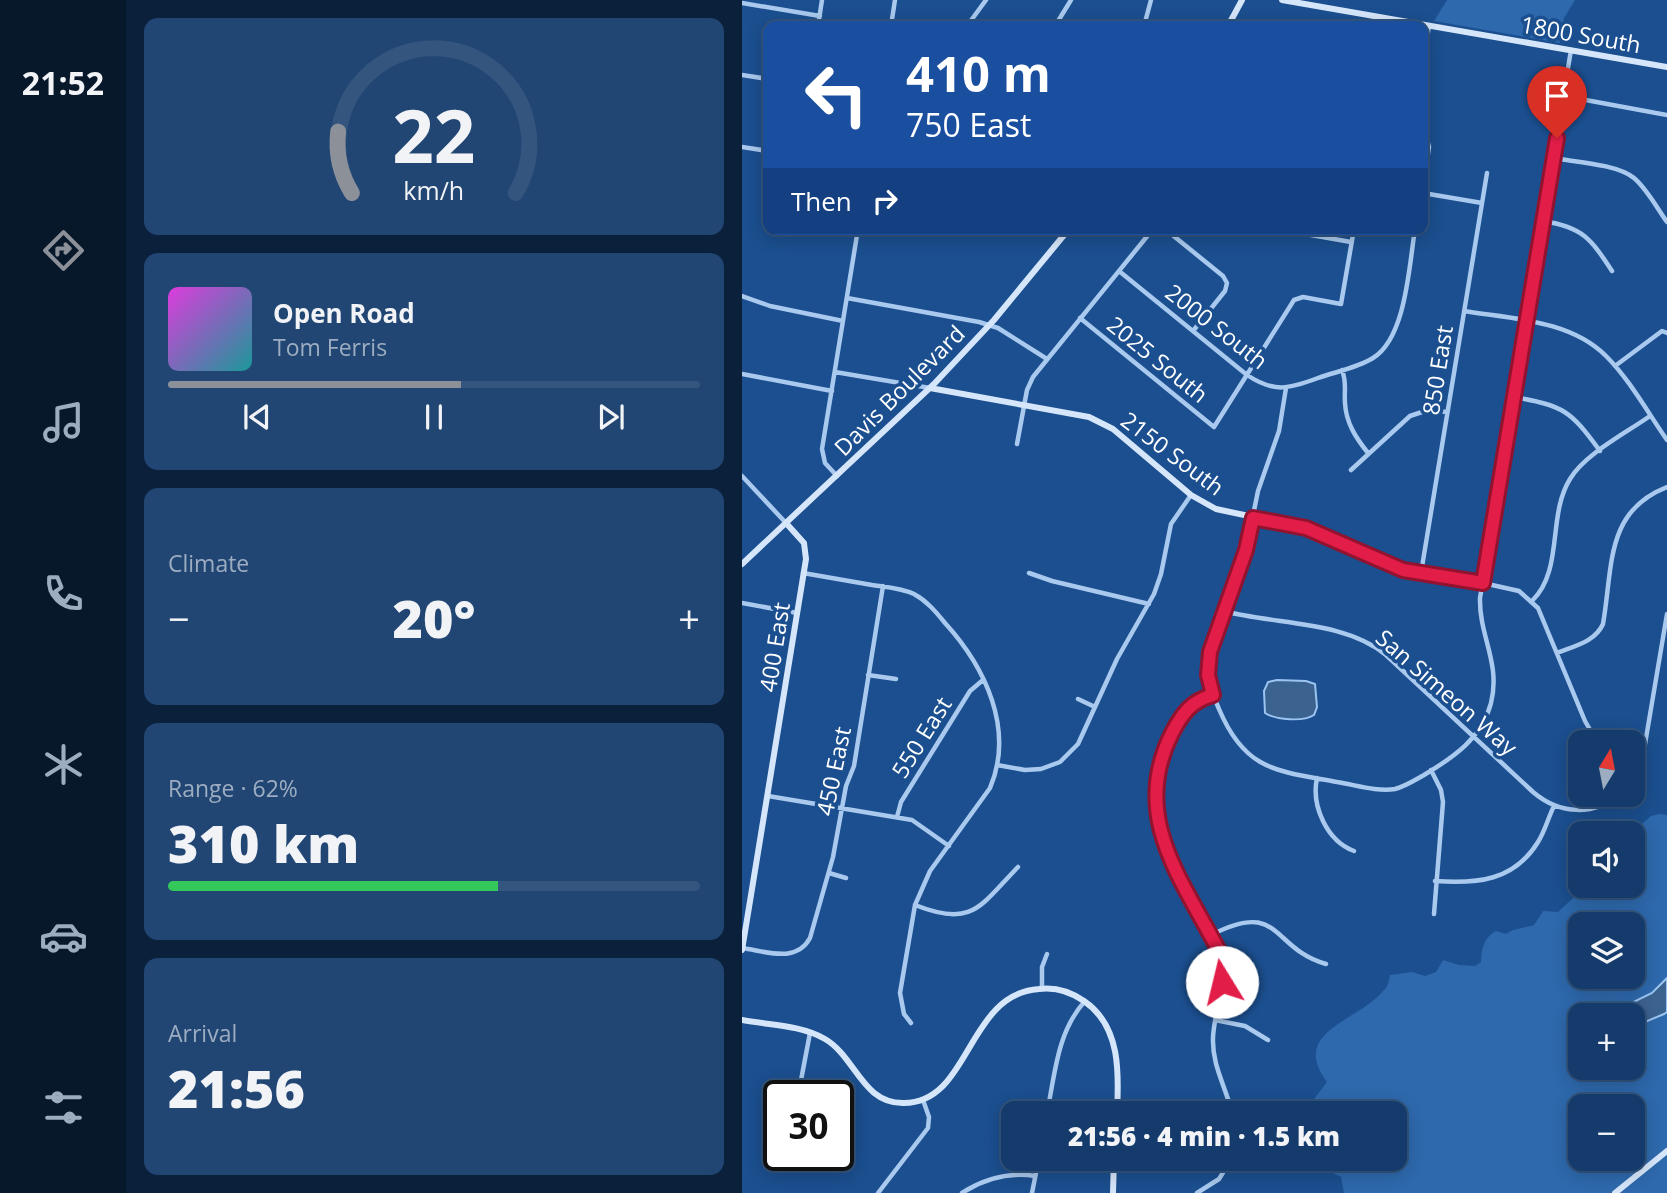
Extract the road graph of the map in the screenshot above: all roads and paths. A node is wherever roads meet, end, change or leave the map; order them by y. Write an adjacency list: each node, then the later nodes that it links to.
1 (822, 0): 9 (street)
2 (895, 0): 11 (street)
3 (986, 0): 12 (street)
4 (1071, 0): 13 (street)
5 (1151, 0): 14 (street)
6 (1242, 0): 15 (street)
7 (1282, 0): 16 (street, 1800 South)
8 (742, 4): 9 (street)
9 (820, 16): 10 (street)
10 (819, 21)
11 (892, 21)
12 (971, 21)
13 (1058, 21)
14 (1145, 21)
15 (1231, 21)
16 (1401, 21)
17 (1429, 26): 18 (street); 19 (street, 1800 South)
18 (1428, 32)
19 (1571, 50): 20 (street, 1800 South); 23 (street)
20 (1667, 67)
21 (742, 75): 22 (street)
22 (763, 78)
23 (1564, 96): 24 (street); 27 (street)
24 (1667, 115)
25 (742, 147): 26 (street)
26 (763, 150)
27 (1553, 158): 31 (street); 32 (street)
28 (1487, 173): 30 (street, 850 East)
29 (1428, 194): 30 (street)
30 (1482, 204): 45 (street, 850 East)
31 (1543, 221): 42 (street); 48 (street)
32 (1667, 222)
33 (857, 235): 44 (street)
34 (1064, 235): 49 (street, Davis Boulevard)
35 (1148, 235): 41 (street)
36 (1173, 235): 50 (street)
37 (1312, 235): 40 (street)
38 (1353, 235): 40 (street)
39 (1414, 235): 54 (street, 2000 South)
40 (1352, 242): 57 (street)
41 (1119, 271): 46 (street); 50 (street, 2000 South)
42 (1612, 271)
43 (742, 296): 47 (street)
44 (847, 298): 47 (street); 49 (street)
45 (1464, 311): 48 (street); 63 (street, 850 East)
46 (1080, 318): 52 (street); 57 (street, 2025 South)
47 (843, 321): 55 (street)
48 (1526, 321): 53 (street); 61 (street)
49 (989, 325): 52 (street); 58 (street, Davis Boulevard)
50 (1193, 331): 57 (street, 2000 South)
51 (1667, 333): 53 (street)
52 (1047, 359): 62 (street)
53 (1615, 366): 64 (street)
54 (1342, 370): 59 (street, 2000 South); 68 (street)
55 (835, 372): 58 (street, 2150 South); 60 (street)
56 (742, 374): 60 (street)
57 (1247, 375): 59 (street, 2000 South)
58 (930, 388): 62 (street, 2150 South); 71 (street, Davis Boulevard)
59 (1286, 388): 74 (street)
60 (832, 391): 71 (street)
61 (1514, 397): 67 (street); 80 (street)
62 (1024, 405): 66 (street); 73 (street, 2150 South)
63 (1448, 412): 68 (street); 79 (street, 850 East)
64 (1650, 416): 65 (street); 67 (street)
65 (1667, 440)
66 (1017, 444)
67 (1600, 451): 82 (street)
68 (1368, 453): 69 (street)
69 (1351, 470)
70 (742, 476): 75 (street)
71 (837, 476): 75 (street, Davis Boulevard)
72 (1667, 486): 88 (street)
73 (1191, 495): 74 (street, 2150 South); 84 (street)
74 (1253, 518): 79 (street, 2150 South); 85 (street)
75 (786, 523): 76 (street, Davis Boulevard); 77 (street, 400 East)
76 (742, 564)
77 (803, 573): 81 (street); 86 (street, 400 East)
78 (1030, 573): 84 (street)
79 (1421, 573): 80 (street, 2150 South)
80 (1483, 583): 82 (street); 96 (street)
81 (883, 586): 89 (street, 450 East); 91 (street)
82 (1532, 601): 88 (street)
83 (742, 603): 86 (street)
84 (1149, 604): 94 (street)
85 (1224, 611): 92 (street); 96 (street, San Simeon Way)
86 (797, 612): 101 (street, 400 East)
87 (1667, 615): 97 (street)
88 (1557, 653): 95 (street)
89 (868, 675): 90 (street); 104 (street, 450 East)
90 (896, 679)
91 (983, 680): 98 (street); 105 (street, 550 East)
92 (1213, 695): 100 (street); 114 (street)
93 (1077, 699): 94 (street)
94 (1095, 706): 98 (street)
95 (1590, 730)
96 (1474, 737): 99 (street); 102 (street, San Simeon Way)
97 (1645, 743)
98 (998, 765): 106 (street)
99 (1431, 770): 100 (street); 111 (street)
100 (1317, 778): 107 (street)
101 (767, 796): 104 (street); 115 (street, 400 East)
102 (1554, 806): 103 (street); 111 (street)
103 (1598, 807)
104 (842, 808): 105 (street); 109 (street, 450 East)
105 (897, 818): 106 (street)
106 (949, 846): 112 (street)
107 (1354, 851)
108 (1018, 867): 112 (street)
109 (829, 873): 110 (street); 115 (street, 450 East)
110 (846, 878)
111 (1436, 881): 113 (street)
112 (915, 905): 122 (street)
113 (1434, 914)
114 (1211, 935): 117 (street); 121 (street)
115 (742, 948)
116 (1047, 954): 118 (street)
117 (1326, 964)
118 (1042, 988): 119 (street); 126 (street)
119 (1085, 1001): 127 (street); 128 (street)
120 (742, 1020): 123 (street)
121 (1215, 1020): 124 (street); 129 (street)
122 (912, 1023)
123 (810, 1033): 125 (street); 126 (street)
124 (1268, 1040)
125 (801, 1080)
126 (923, 1100): 135 (street)
127 (1049, 1101)
128 (1118, 1101)
129 (1228, 1101)
130 (1667, 1151): 140 (street)
131 (1036, 1171): 134 (street)
132 (1114, 1171): 138 (street)
133 (1224, 1171): 139 (street)
134 (1035, 1176): 136 (street); 137 (street)
135 (878, 1193)
136 (962, 1193)
137 (1032, 1193)
138 (1113, 1193)
139 (1197, 1193)
140 (1615, 1193)

